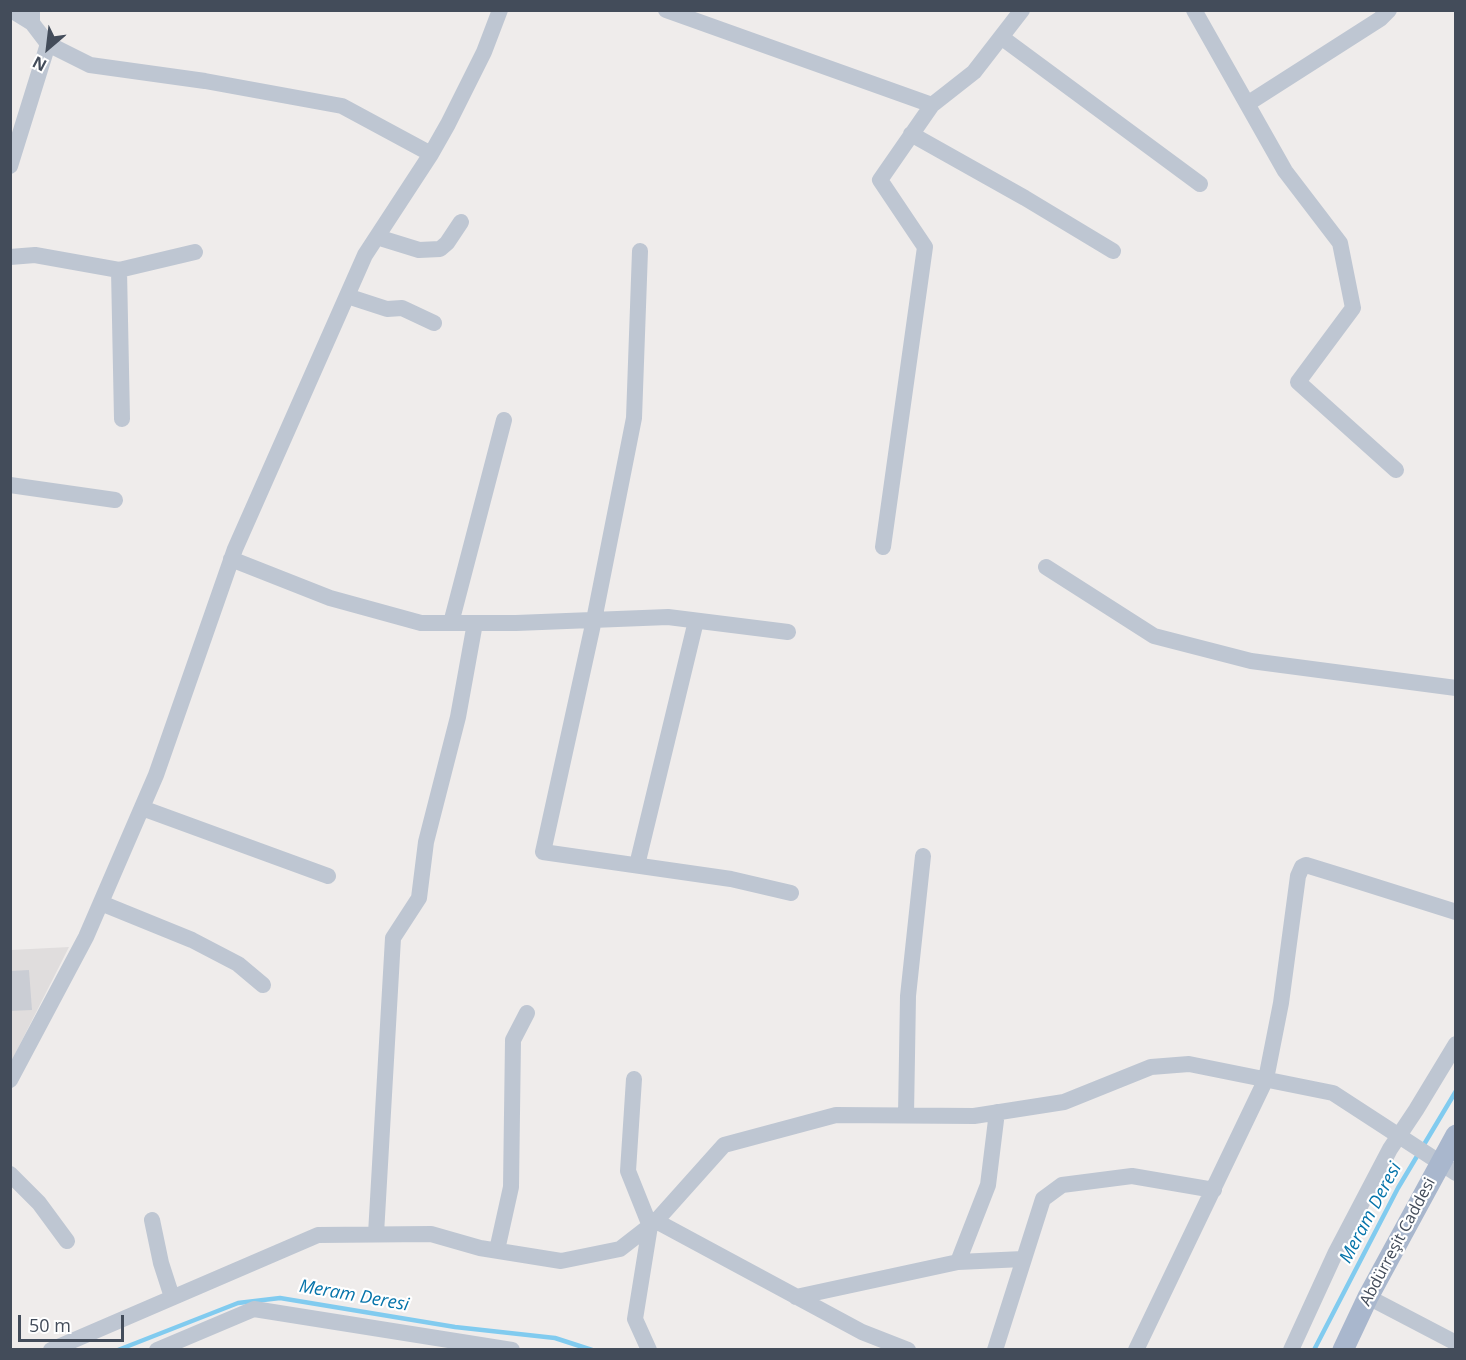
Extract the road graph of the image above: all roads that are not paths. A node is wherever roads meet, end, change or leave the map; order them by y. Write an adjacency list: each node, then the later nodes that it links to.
1 (11, 10): 7 (street)
2 (500, 10): 13 (street)
3 (666, 10): 11 (street)
4 (1022, 10): 8 (street)
5 (1194, 10): 10 (street)
6 (1389, 10): 10 (street)
7 (32, 17): 9 (street)
8 (1001, 37): 11 (street); 15 (street)
9 (48, 44): 13 (street); 14 (street)
10 (1247, 104): 27 (street)
11 (932, 105): 12 (street)
12 (911, 134): 19 (street); 30 (street)
13 (431, 154): 17 (street)
14 (10, 166)
15 (1200, 184)
16 (461, 222): 17 (street)
17 (377, 237): 23 (street)
18 (640, 251): 33 (street)
19 (1113, 251)
20 (195, 252): 22 (street)
21 (10, 257): 22 (street)
22 (119, 270): 25 (street)
23 (347, 296): 24 (street); 31 (street)
24 (434, 322)
25 (122, 419)
26 (504, 420): 35 (street)
27 (1396, 470)
28 (10, 485): 29 (street)
29 (115, 500)
30 (883, 547)
31 (231, 559): 35 (street); 39 (street)
32 (1046, 567): 38 (street)
33 (594, 620): 34 (street); 36 (street); 41 (street)
34 (696, 621): 37 (street); 41 (street)
35 (451, 623): 36 (street)
36 (476, 623): 61 (street)
37 (788, 633)
38 (1455, 688)
39 (142, 808): 42 (street); 44 (street)
40 (923, 856): 53 (street)
41 (637, 865): 43 (street)
42 (328, 876)
43 (791, 893)
44 (101, 903): 46 (street); 51 (street)
45 (1455, 912): 50 (street)
46 (263, 985)
47 (528, 1013): 63 (street)
48 (1455, 1044): 55 (street)
49 (634, 1079): 60 (street)
50 (1266, 1079): 52 (street); 55 (street); 58 (street)
51 (10, 1080)
52 (997, 1112): 53 (street); 65 (street)
53 (906, 1115): 60 (street)
54 (1455, 1135): 56 (main road, Abdürreşit Caddesi)
55 (1406, 1140): 56 (street); 78 (street)
56 (1442, 1164): 68 (main road, Abdürreşit Caddesi)
57 (10, 1174): 62 (street)
58 (1214, 1190): 64 (street); 77 (street)
59 (152, 1220): 66 (street)
60 (653, 1224): 63 (street); 67 (street); 74 (street)
61 (376, 1234): 63 (street); 66 (street)
62 (67, 1240)
63 (497, 1250)
64 (1023, 1259): 65 (street); 76 (street)
65 (958, 1262): 67 (street)
66 (172, 1297): 71 (street)
67 (796, 1297): 75 (street)
68 (1368, 1297): 70 (street); 79 (main road, Abdürreşit Caddesi)
69 (191, 1342): 72 (street); 73 (street)
70 (1455, 1343)
71 (51, 1350)
72 (157, 1350)
73 (512, 1350)
74 (649, 1350)
75 (908, 1350)
76 (995, 1350)
77 (1136, 1350)
78 (1291, 1350)
79 (1343, 1350)

